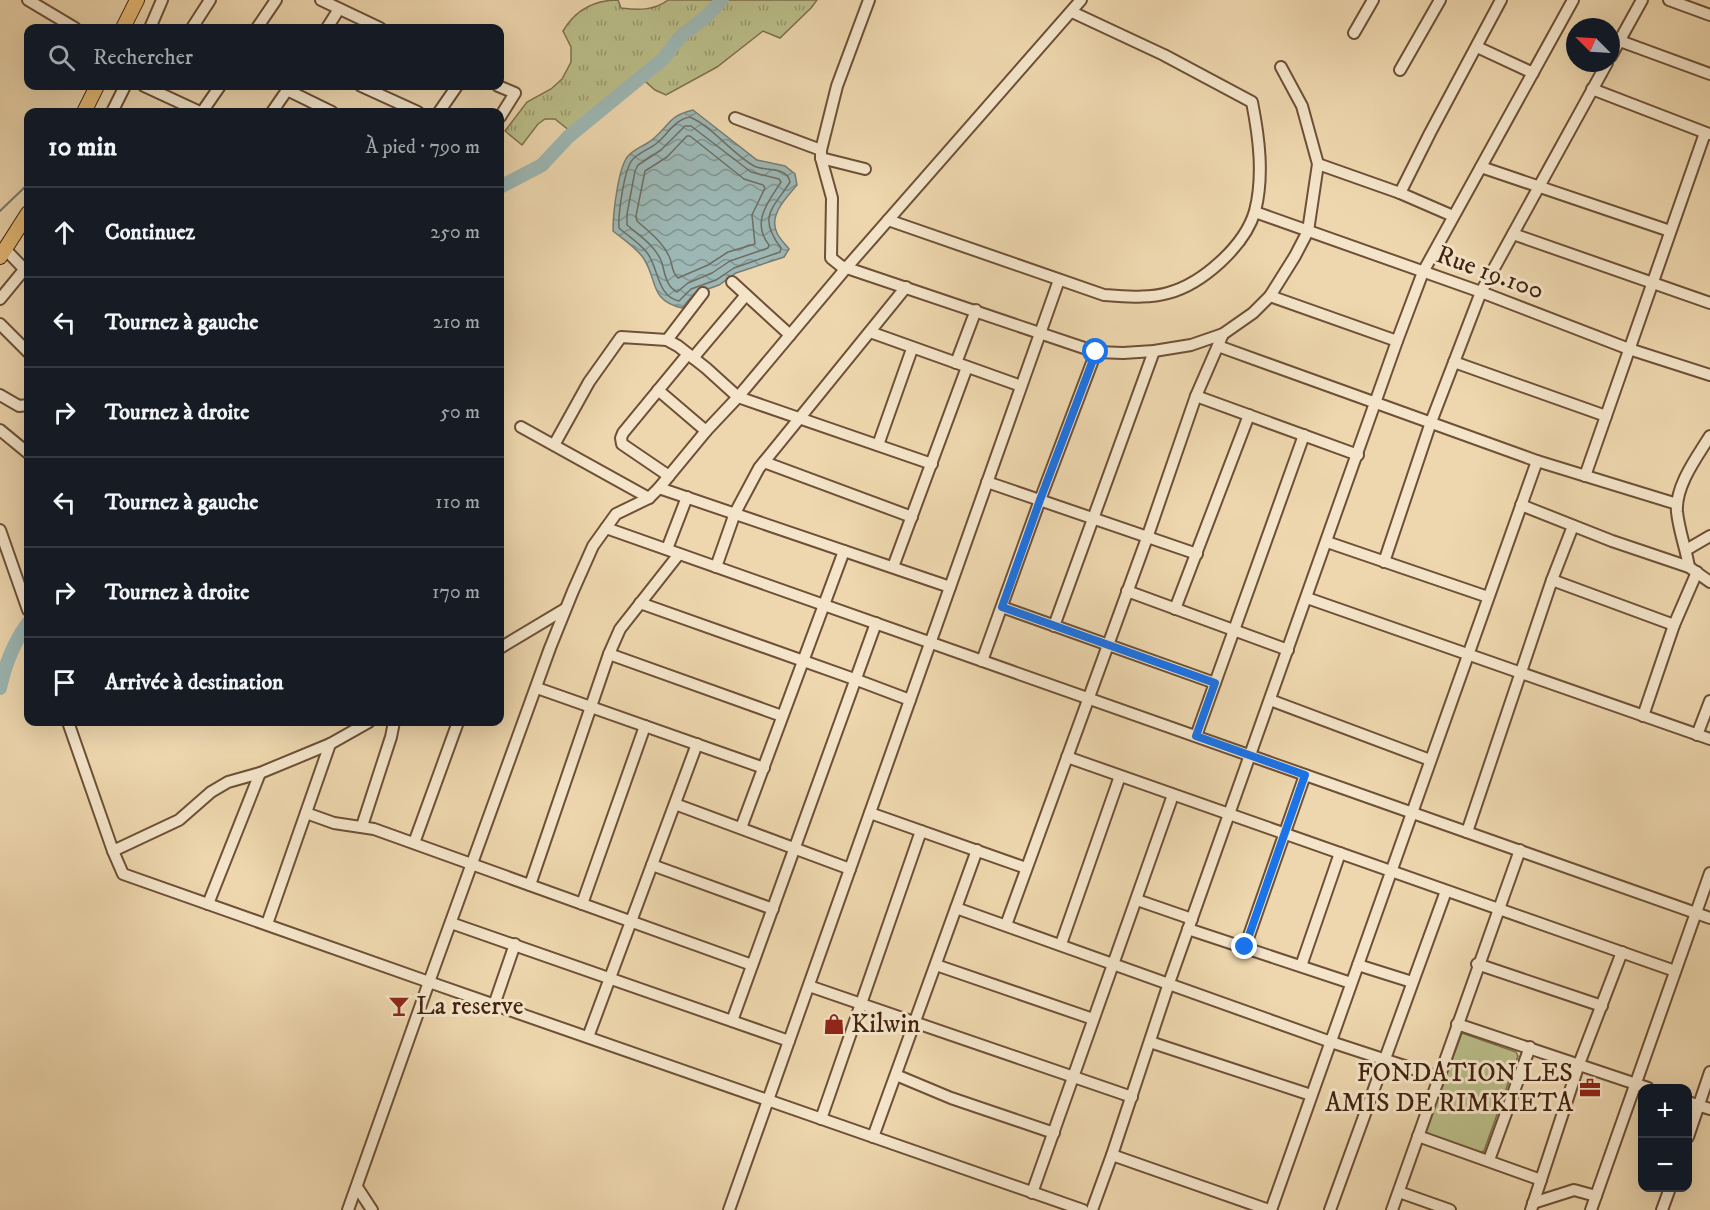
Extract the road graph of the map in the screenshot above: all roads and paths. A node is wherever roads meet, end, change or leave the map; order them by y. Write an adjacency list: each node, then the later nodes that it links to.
1 (28, 0): 18 (street)
2 (137, 0): 19 (main road)
3 (162, 0): 20 (street)
4 (210, 0): 21 (street)
5 (276, 0): 22 (street)
6 (321, 0): 15 (street)
7 (868, 0): 54 (street)
8 (1082, 0): 16 (street)
9 (1373, 0): 25 (street)
10 (1440, 0): 29 (street)
11 (1500, 0): 27 (street)
12 (1573, 0): 31 (street)
13 (1642, 0): 26 (street)
14 (1669, 0): 17 (street)
15 (339, 9): 23 (street); 24 (street)
16 (1072, 12): 60 (street); 63 (street)
17 (1710, 15)
18 (68, 24)
19 (125, 24)
20 (152, 24)
21 (195, 24)
22 (260, 24)
23 (330, 24)
24 (371, 24)
25 (1354, 33)
26 (1620, 41): 32 (street)
27 (1477, 47): 31 (street); 59 (street)
28 (1281, 67): 55 (street)
29 (1400, 70)
30 (1602, 72): 34 (street)
31 (1533, 73): 56 (street)
32 (1710, 74)
33 (504, 88): 51 (street)
34 (1592, 89): 53 (street); 58 (street)
35 (95, 90): 43 (main road)
36 (123, 90): 44 (street)
37 (156, 90): 45 (street)
38 (217, 90): 46 (street)
39 (288, 90): 47 (street)
40 (293, 90): 48 (street)
41 (370, 90): 49 (street)
42 (454, 90): 50 (street)
43 (86, 108)
44 (114, 108)
45 (193, 108)
46 (204, 108)
47 (275, 108)
48 (325, 108)
49 (409, 108)
50 (441, 108)
51 (504, 111)
52 (735, 118): 54 (street)
53 (1707, 134): 65 (street)
54 (821, 154): 57 (street); 69 (street)
55 (1318, 164): 59 (street); 64 (street)
56 (1481, 167): 58 (street); 61 (street)
57 (865, 169)
58 (1539, 188): 65 (street); 66 (street)
59 (1400, 193): 61 (street)
60 (1255, 212): 64 (street, Rue 19.100); 72 (street)
61 (1453, 216): 70 (street)
62 (24, 219): 67 (main road)
63 (888, 220): 69 (street); 72 (street)
64 (1308, 231): 70 (street, Rue 19.100); 79 (street)
65 (1670, 231): 74 (street)
66 (1513, 234): 74 (street); 76 (street)
67 (3, 253): 68 (street)
68 (24, 267)
69 (846, 267): 75 (street); 87 (street)
70 (1423, 272): 76 (street, Rue 19.100); 89 (street)
71 (24, 274): 80 (street)
72 (1059, 280): 85 (street)
73 (732, 282): 78 (street)
74 (1651, 283): 81 (street); 93 (street)
75 (906, 287): 82 (street); 84 (street)
76 (1481, 292): 93 (street, Rue 19.100); 97 (street)
77 (703, 293): 88 (street)
78 (746, 295): 87 (street); 96 (street)
79 (1270, 296): 86 (street); 89 (street)
80 (0, 299)
81 (1709, 301)
82 (976, 310): 85 (street); 98 (street)
83 (0, 324): 90 (street)
84 (870, 332): 92 (street); 109 (street)
85 (1040, 333): 95 (street); 100 (street)
86 (1223, 334): 91 (street); 94 (street)
87 (790, 335): 104 (street)
88 (667, 340): 96 (street); 116 (street)
89 (1397, 341): 105 (street)
90 (24, 345)
91 (1218, 346): 103 (street); 105 (street)
92 (912, 349): 98 (street); 117 (street)
93 (1629, 349): 99 (street, Rue 19.100); 108 (street)
94 (1154, 351): 95 (street); 134 (street)
95 (1096, 352): 129 (street)
96 (691, 356): 101 (street); 104 (street)
97 (1454, 363): 108 (street); 110 (street)
98 (962, 365): 100 (street); 122 (street)
99 (1710, 375)
100 (1021, 386): 125 (street)
101 (658, 390): 113 (street); 123 (street)
102 (0, 395): 106 (street)
103 (1197, 396): 107 (street); 139 (street)
104 (738, 398): 109 (street); 113 (street)
105 (1375, 402): 110 (street); 119 (street)
106 (24, 405)
107 (1249, 415): 114 (street); 145 (street)
108 (1606, 416): 124 (street)
109 (799, 420): 117 (street); 121 (street)
110 (1431, 422): 120 (street); 146 (street)
111 (521, 427): 116 (street)
112 (0, 430): 118 (street)
113 (706, 431): 123 (street)
114 (1304, 435): 119 (street); 165 (street)
115 (1710, 436): 130 (street)
116 (554, 445): 128 (street)
117 (878, 446): 122 (street)
118 (24, 450)
119 (1358, 455): 140 (street)
120 (1538, 460): 124 (street); 131 (street)
121 (764, 462): 132 (street); 133 (street)
122 (932, 464): 133 (street)
123 (669, 476): 126 (street)
124 (1585, 476): 130 (street)
125 (987, 482): 129 (street); 152 (street)
126 (659, 488): 127 (street); 128 (street)
127 (687, 497): 132 (street); 141 (street)
128 (648, 498): 136 (street)
129 (1040, 500): 134 (street); 159 (street)
130 (1677, 504): 142 (street)
131 (1521, 505): 135 (street); 155 (street)
132 (735, 513): 143 (street); 147 (street)
133 (912, 517): 148 (street)
134 (1092, 519): 139 (street); 164 (street)
135 (1573, 526): 149 (street); 150 (street)
136 (606, 528): 141 (street); 160 (street)
137 (0, 530): 154 (street)
138 (1710, 536): 142 (street)
139 (1147, 538): 145 (street); 153 (street)
140 (1327, 542): 146 (street); 156 (street)
141 (667, 549): 144 (street)
142 (1686, 550): 149 (street)
143 (844, 551): 148 (street); 158 (street)
144 (680, 554): 147 (street); 157 (street)
145 (1197, 554): 161 (street)
146 (1384, 562): 155 (street)
147 (716, 567): 158 (street)
148 (893, 567): 152 (street)
149 (1693, 569): 151 (street); 163 (street)
150 (1552, 580): 163 (street); 174 (street)
151 (1710, 582)
152 (950, 587): 166 (street)
153 (1127, 591): 161 (street); 167 (street)
154 (24, 597)
155 (1488, 597): 171 (street)
156 (1307, 598): 169 (street); 171 (street)
157 (640, 603): 170 (street); 173 (street)
158 (824, 605): 162 (street); 173 (street)
159 (1002, 607): 164 (street); 172 (street)
160 (565, 609): 168 (street); 177 (street)
161 (1175, 609): 165 (street)
162 (876, 623): 166 (street); 175 (street)
163 (1674, 625): 184 (street)
164 (1054, 626): 167 (street)
165 (1233, 631): 169 (street); 176 (street)
166 (930, 643): 172 (street); 179 (street)
167 (1107, 645): 176 (street); 178 (street)
168 (504, 646)
169 (1288, 650): 180 (street)
170 (609, 654): 182 (street); 183 (street)
171 (1468, 655): 174 (street); 197 (street)
172 (982, 661): 178 (street)
173 (802, 662): 175 (street); 183 (street)
174 (1522, 672): 184 (street); 211 (street)
175 (857, 680): 179 (street); 214 (street)
176 (1215, 683): 191 (street)
177 (537, 688): 182 (street); 219 (street)
178 (1087, 698): 191 (street); 196 (street)
179 (910, 700): 206 (street)
180 (1270, 700): 195 (street); 197 (street)
181 (1710, 701): 190 (street)
182 (591, 707): 189 (street); 225 (street)
183 (782, 716): 198 (street)
184 (1643, 716): 190 (street)
185 (69, 726): 217 (street)
186 (362, 726): 193 (street)
187 (393, 726): 208 (street)
188 (457, 726): 213 (street)
189 (645, 726): 194 (street); 228 (street)
190 (1697, 735): 192 (street)
191 (1196, 736): 195 (street)
192 (1710, 739)
193 (330, 744): 199 (street); 205 (street)
194 (697, 744): 198 (street); 203 (street)
195 (1250, 756): 200 (street); 207 (street)
196 (1067, 757): 201 (street); 221 (street)
197 (1430, 760): 204 (street)
198 (764, 768): 209 (street)
199 (260, 773): 217 (street); 229 (street)
200 (1305, 775): 204 (street); 212 (street)
201 (1120, 776): 202 (street); 241 (street)
202 (1173, 795): 207 (street); 227 (street)
203 (675, 804): 209 (street); 220 (street)
204 (1412, 812): 211 (street); 223 (street)
205 (306, 813): 208 (street); 237 (street)
206 (870, 813): 210 (street); 222 (street)
207 (1229, 814): 212 (street); 238 (street)
208 (362, 826): 213 (street)
209 (741, 828): 214 (street)
210 (921, 831): 215 (street); 257 (street)
211 (1467, 832): 216 (street)
212 (1285, 834): 218 (street); 242 (street)
213 (414, 843): 219 (street)
214 (795, 849): 222 (street); 231 (street)
215 (977, 850): 221 (street); 230 (street)
216 (1520, 850): 232 (street); 233 (street)
217 (113, 851): 229 (street)
218 (1340, 853): 223 (street); 249 (street)
219 (473, 864): 225 (street); 236 (street)
220 (652, 865): 231 (street); 235 (street)
221 (1026, 868): 239 (street)
222 (850, 869): 256 (street)
223 (1391, 871): 226 (street); 248 (street)
224 (1710, 873): 233 (street)
225 (530, 885): 228 (street)
226 (1446, 891): 232 (street); 254 (street)
227 (1137, 900): 238 (street); 244 (street)
228 (582, 903): 235 (street)
229 (208, 904): 237 (street)
230 (956, 908): 239 (street); 245 (street)
231 (773, 909): 247 (street)
232 (1498, 909): 243 (street); 246 (street)
233 (1695, 912): 234 (street); 250 (street)
234 (1710, 918)
235 (631, 921): 247 (street); 251 (street)
236 (451, 923): 240 (street); 252 (street)
237 (267, 924): 252 (street)
238 (1190, 924): 242 (street); 255 (street)
239 (1006, 925): 241 (street)
240 (515, 944): 251 (street); 258 (street)
241 (1061, 944): 244 (street)
242 (1245, 947): 249 (street)
243 (1622, 952): 250 (street); 259 (street)
244 (1114, 963): 255 (street); 260 (street)
245 (936, 964): 260 (street); 262 (street)
246 (1477, 964): 259 (street); 263 (street)
247 (752, 965): 261 (street)
248 (1358, 965): 253 (street); 254 (street)
249 (1301, 966): 253 (street)
250 (1675, 971): 275 (street)
251 (611, 978): 261 (street); 264 (street)
252 (429, 982): 258 (street); 288 (street)
253 (1352, 982): 267 (street)
254 (1412, 982): 269 (street)
255 (1169, 983): 266 (street); 267 (street)
256 (808, 986): 257 (street); 265 (street)
257 (861, 1004): 262 (street); 281 (street)
258 (494, 1005): 264 (street)
259 (1602, 1006): 270 (street)
260 (1093, 1018): 273 (street)
261 (732, 1021): 265 (street)
262 (915, 1022): 272 (street); 273 (street)
263 (1457, 1024): 268 (street); 274 (street)
264 (588, 1037): 278 (street)
265 (789, 1041): 278 (street)
266 (1150, 1042): 276 (street); 277 (street)
267 (1330, 1042): 269 (street); 276 (street)
268 (1530, 1047): 270 (street); 286 (street)
269 (1384, 1059): 274 (street); 300 (street)
270 (1579, 1064): 275 (street); 287 (street)
271 (1710, 1072): 279 (street)
272 (896, 1075): 282 (street); 284 (street)
273 (1074, 1077): 277 (street); 282 (street)
274 (1438, 1077): 283 (street)
275 (1636, 1085): 292 (street)
276 (1311, 1095): 299 (street)
277 (1132, 1097): 285 (street)
278 (768, 1100): 281 (street); 296 (street)
279 (1693, 1104): 280 (street)
280 (1710, 1109)
281 (821, 1119): 284 (street)
282 (1054, 1133): 291 (street)
283 (1418, 1136): 286 (street); 289 (street)
284 (873, 1137): 291 (street)
285 (1112, 1155): 298 (street); 299 (street)
286 (1489, 1160): 287 (street)
287 (1541, 1180): 293 (street)
288 (357, 1187): 294 (street); 295 (street)
289 (1399, 1192): 301 (street); 302 (street)
290 (1669, 1192): 304 (street)
291 (1032, 1193): 297 (street)
292 (1596, 1196): 293 (street); 303 (street)
293 (1532, 1207)
294 (348, 1210)
295 (372, 1210)
296 (729, 1210)
297 (1083, 1210)
298 (1092, 1210)
299 (1270, 1210)
300 (1330, 1210)
301 (1392, 1210)
302 (1450, 1210)
303 (1591, 1210)
304 (1662, 1210)

